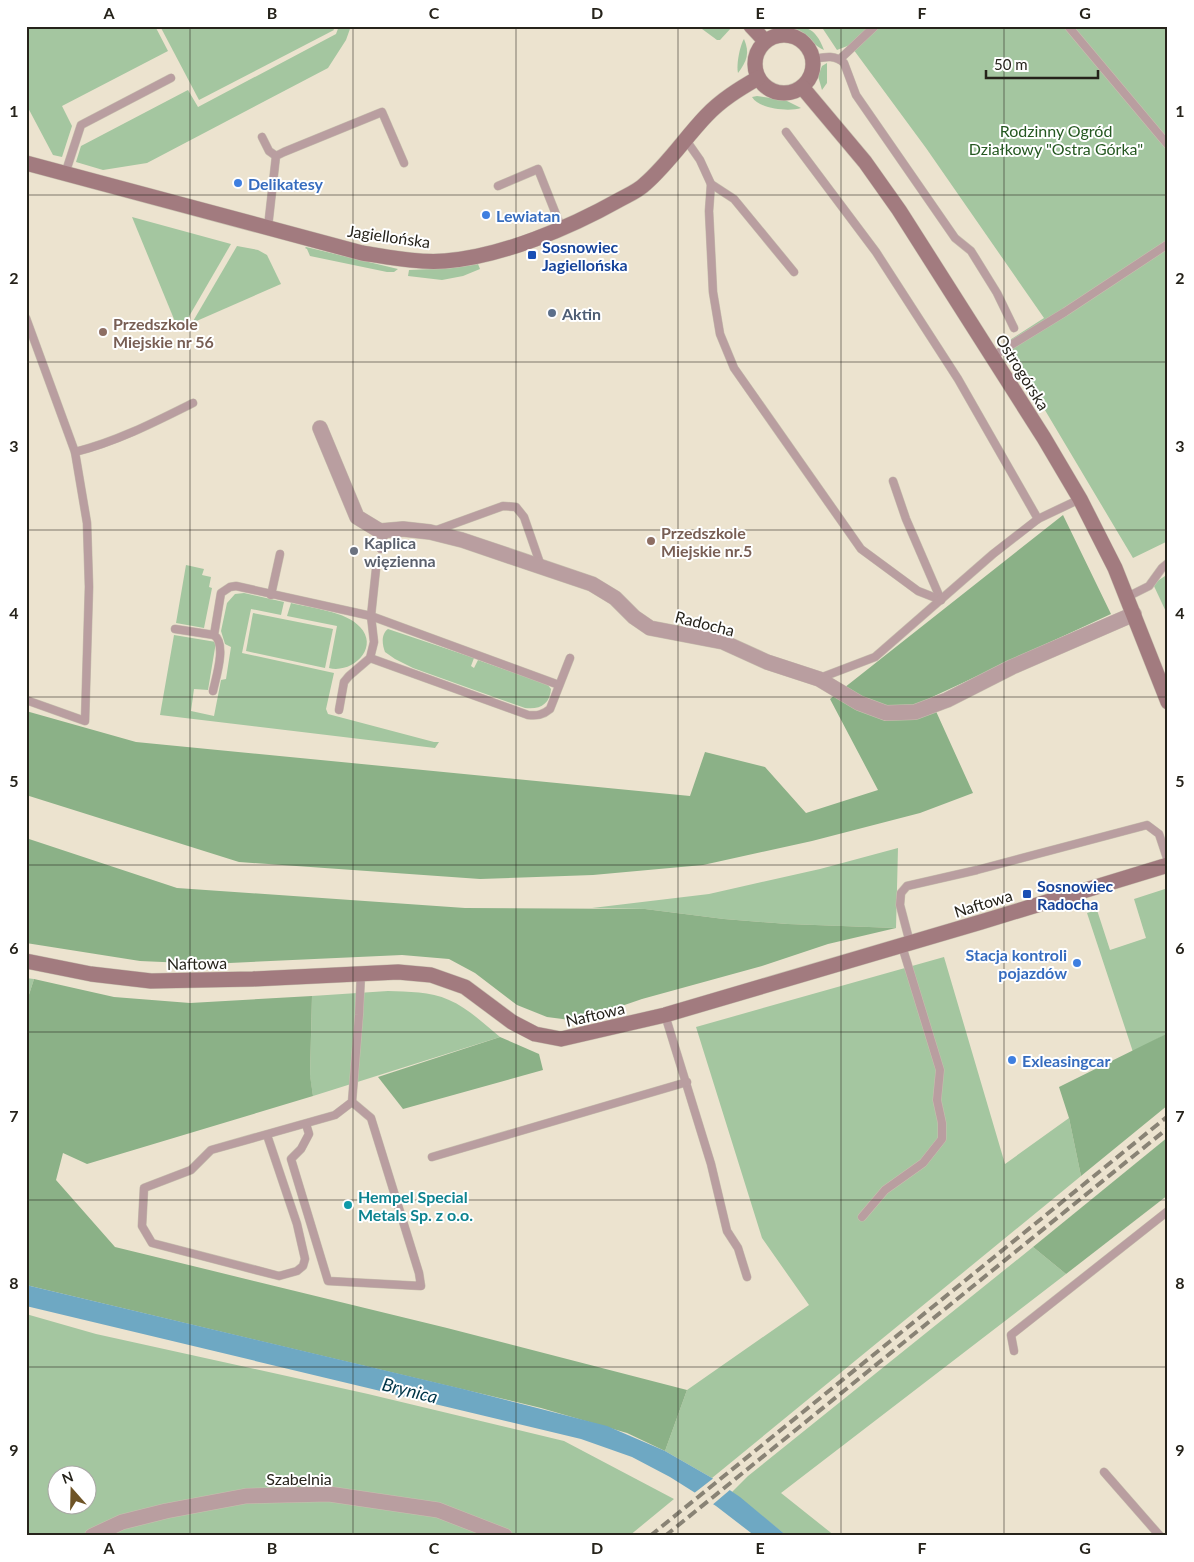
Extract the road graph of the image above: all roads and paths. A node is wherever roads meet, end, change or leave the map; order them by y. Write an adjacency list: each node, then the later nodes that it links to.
1 (751, 26): 4 (street)
2 (875, 26): 6 (lane)
3 (1068, 26): 13 (lane)
4 (765, 41): 5 (street); 8 (street)
5 (813, 59): 6 (lane); 9 (street)
6 (840, 59): 25 (lane)
7 (171, 78): 17 (lane)
8 (758, 78): 9 (street); 12 (street, Jagiellońska)
9 (802, 87): 26 (street, Ostrogórska)
10 (786, 132): 32 (lane)
11 (262, 137): 14 (lane)
12 (686, 140): 18 (lane); 21 (street, Jagiellońska)
13 (1168, 145)
14 (276, 156): 16 (lane); 20 (lane)
15 (26, 163): 17 (street, Jagiellońska)
16 (404, 163)
17 (65, 174): 20 (street, Jagiellońska)
18 (711, 184): 23 (lane); 42 (lane)
19 (498, 186): 21 (lane)
20 (268, 227): 21 (street, Jagiellońska)
21 (561, 227)
22 (1168, 244): 26 (lane)
23 (794, 272)
24 (26, 318): 29 (lane)
25 (1014, 328)
26 (993, 356): 31 (street, Ostrogórska)
27 (193, 404): 29 (lane)
28 (320, 428): 33 (street, Radocha)
29 (75, 452): 52 (lane)
30 (893, 481): 42 (lane)
31 (1080, 498): 32 (lane); 41 (street, Ostrogórska)
32 (1038, 519): 42 (lane)
33 (386, 530): 34 (street, Radocha); 35 (lane)
34 (430, 532): 38 (street, Radocha); 38 (lane)
35 (381, 549)
36 (280, 554): 40 (lane)
37 (1168, 563): 41 (lane)
38 (541, 566): 49 (street, Radocha)
39 (376, 569): 44 (lane)
40 (271, 595): 44 (lane); 46 (lane)
41 (1127, 597): 43 (street, Ostrogórska)
42 (942, 600): 49 (lane)
43 (1134, 614): 49 (street, Radocha); 53 (street, Ostrogórska)
44 (371, 616): 47 (lane); 50 (lane)
45 (175, 629): 46 (lane)
46 (214, 636): 51 (lane)
47 (370, 658): 50 (lane); 54 (lane)
48 (570, 658): 50 (lane)
49 (819, 679)
50 (559, 685)
51 (213, 691)
52 (26, 700)
53 (1168, 702)
54 (338, 710)
55 (1168, 861): 57 (lane)
56 (1168, 865): 57 (street, Naftowa)
57 (906, 944): 60 (street, Naftowa); 67 (lane)
58 (26, 961): 59 (street, Naftowa)
59 (361, 974): 60 (street, Naftowa); 62 (lane)
60 (665, 1015): 61 (lane)
61 (687, 1082): 65 (lane); 68 (lane)
62 (352, 1102): 63 (lane); 63 (lane)
63 (306, 1124): 64 (lane)
64 (268, 1135): 64 (lane)
65 (432, 1157)
66 (1168, 1211): 69 (lane)
67 (862, 1217)
68 (747, 1277)
69 (1014, 1351)
70 (1104, 1472): 73 (lane)
71 (92, 1536): 72 (street, Szabelnia)
72 (506, 1536)
73 (1160, 1536)

